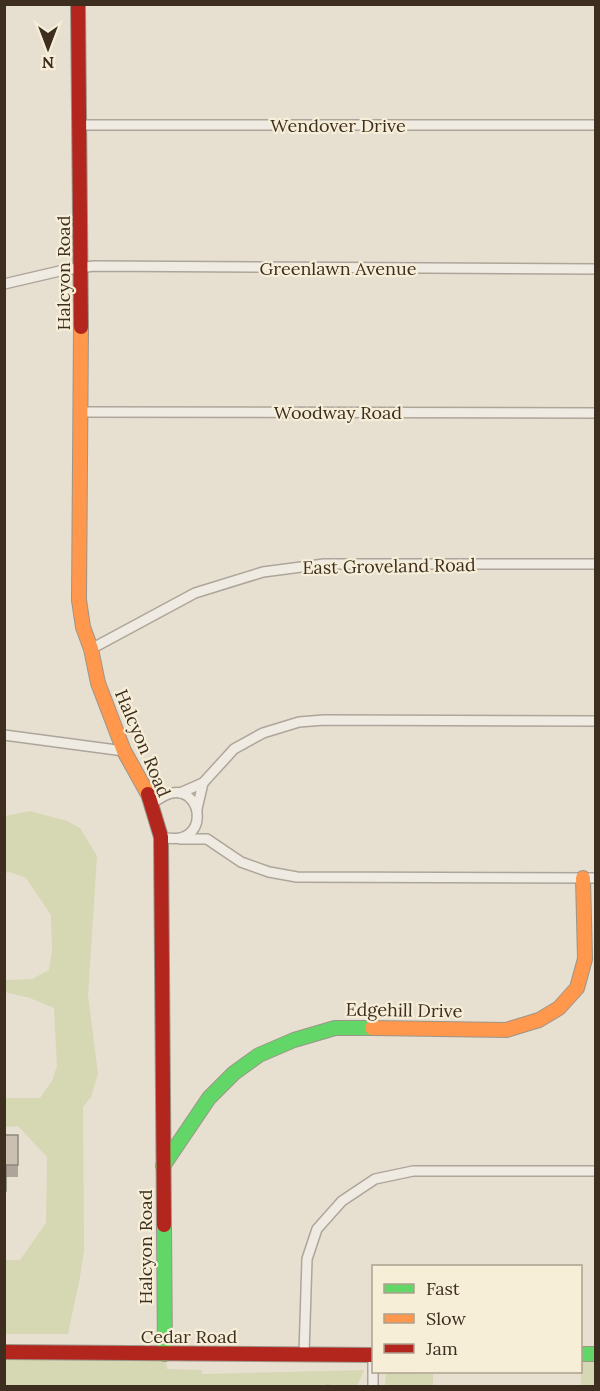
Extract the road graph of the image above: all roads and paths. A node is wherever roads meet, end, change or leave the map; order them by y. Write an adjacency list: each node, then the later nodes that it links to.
1 (78, 4): 2 (street, Halcyon Road)
2 (80, 125): 3 (street, Wendover Drive); 4 (street, Halcyon Road)
3 (596, 125)
4 (81, 269): 5 (street, Greenlawn Avenue); 6 (street, Greenlawn Avenue); 7 (street, Halcyon Road)
5 (596, 269)
6 (4, 284)
7 (81, 412): 8 (street, Woodway Road); 10 (street, Halcyon Road)
8 (596, 413)
9 (596, 564): 10 (street, East Groveland Road)
10 (91, 649): 13 (street, Halcyon Road)
11 (596, 721): 14 (street)
12 (4, 735): 13 (street)
13 (124, 751): 16 (street, Halcyon Road)
14 (203, 783): 15 (street); 17 (street)
15 (180, 793): 16 (street); 17 (street)
16 (151, 804): 18 (street, Halcyon Road)
17 (197, 813): 19 (street); 20 (street)
18 (161, 837): 19 (street); 22 (street, Halcyon Road)
19 (180, 839): 20 (street)
20 (207, 839): 21 (street)
21 (589, 878): 22 (street, Edgehill Drive)
22 (163, 1166): 25 (street, Halcyon Road)
23 (596, 1171): 26 (street)
24 (4, 1352): 25 (street, Cedar Road)
25 (165, 1354): 26 (street, Cedar Road)
26 (304, 1354): 27 (street, Cedar Road)
27 (372, 1355)

